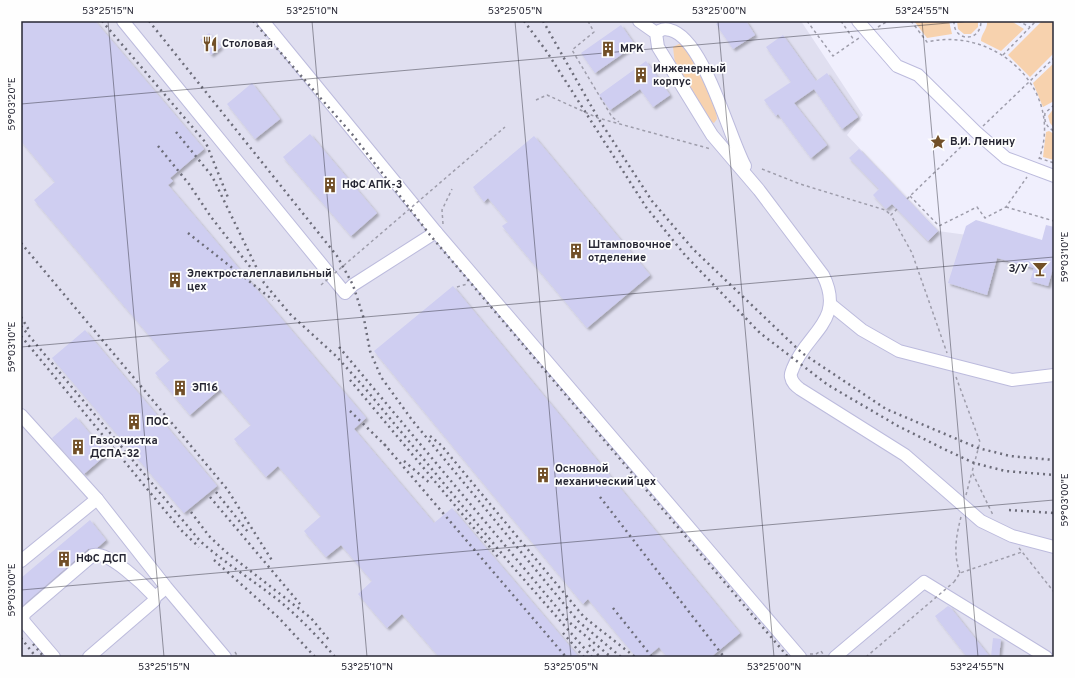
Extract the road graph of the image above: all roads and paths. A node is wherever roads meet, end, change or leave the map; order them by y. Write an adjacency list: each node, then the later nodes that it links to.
1 (123, 21): 41 (lane)
2 (263, 21): 41 (lane)
3 (588, 21): 25 (path)
4 (639, 21): 15 (lane)
5 (807, 21): 18 (path)
6 (840, 21): 18 (path)
7 (858, 21): 16 (lane)
8 (888, 21): 16 (path)
9 (954, 21): 17 (path)
10 (981, 21): 17 (path)
11 (1018, 21): 14 (path)
12 (1036, 21): 14 (path)
13 (672, 26): 15 (lane); 26 (lane)
14 (1030, 27): 20 (path)
15 (656, 33): 24 (lane)
16 (868, 34): 18 (path); 34 (lane)
17 (965, 37): 19 (path)
18 (854, 40)
19 (964, 40)
20 (1003, 54)
21 (536, 100): 25 (path)
22 (682, 104): 24 (lane)
23 (1054, 105): 28 (path)
24 (701, 119): 29 (lane)
25 (622, 124): 30 (path)
26 (728, 126): 29 (lane); 36 (lane)
27 (505, 127): 42 (path, bridge)
28 (1054, 132)
29 (712, 135): 36 (lane)
30 (715, 150)
31 (1039, 158): 32 (path)
32 (1054, 162)
33 (762, 169): 39 (path)
34 (1054, 176)
35 (452, 190): 41 (path)
36 (759, 190): 43 (lane)
37 (1006, 207): 40 (path)
38 (897, 209): 39 (path)
39 (892, 214): 44 (path)
40 (1054, 221)
41 (440, 229): 60 (lane)
42 (321, 285)
43 (830, 304): 44 (lane); 50 (lane)
44 (952, 364): 45 (lane); 47 (path)
45 (1054, 375)
46 (21, 415): 49 (lane)
47 (978, 448)
48 (972, 472): 50 (path)
49 (97, 499): 53 (lane); 55 (lane)
50 (963, 506): 51 (lane); 54 (path)
51 (1054, 547)
52 (1022, 552): 54 (path)
53 (21, 561)
54 (960, 573): 62 (path, bridge)
55 (166, 587): 56 (lane); 59 (lane)
56 (156, 596): 57 (lane); 58 (lane)
57 (54, 657)
58 (89, 657)
59 (225, 657)
60 (800, 657)
61 (835, 657): 63 (lane)
62 (866, 657)
63 (1046, 657)

